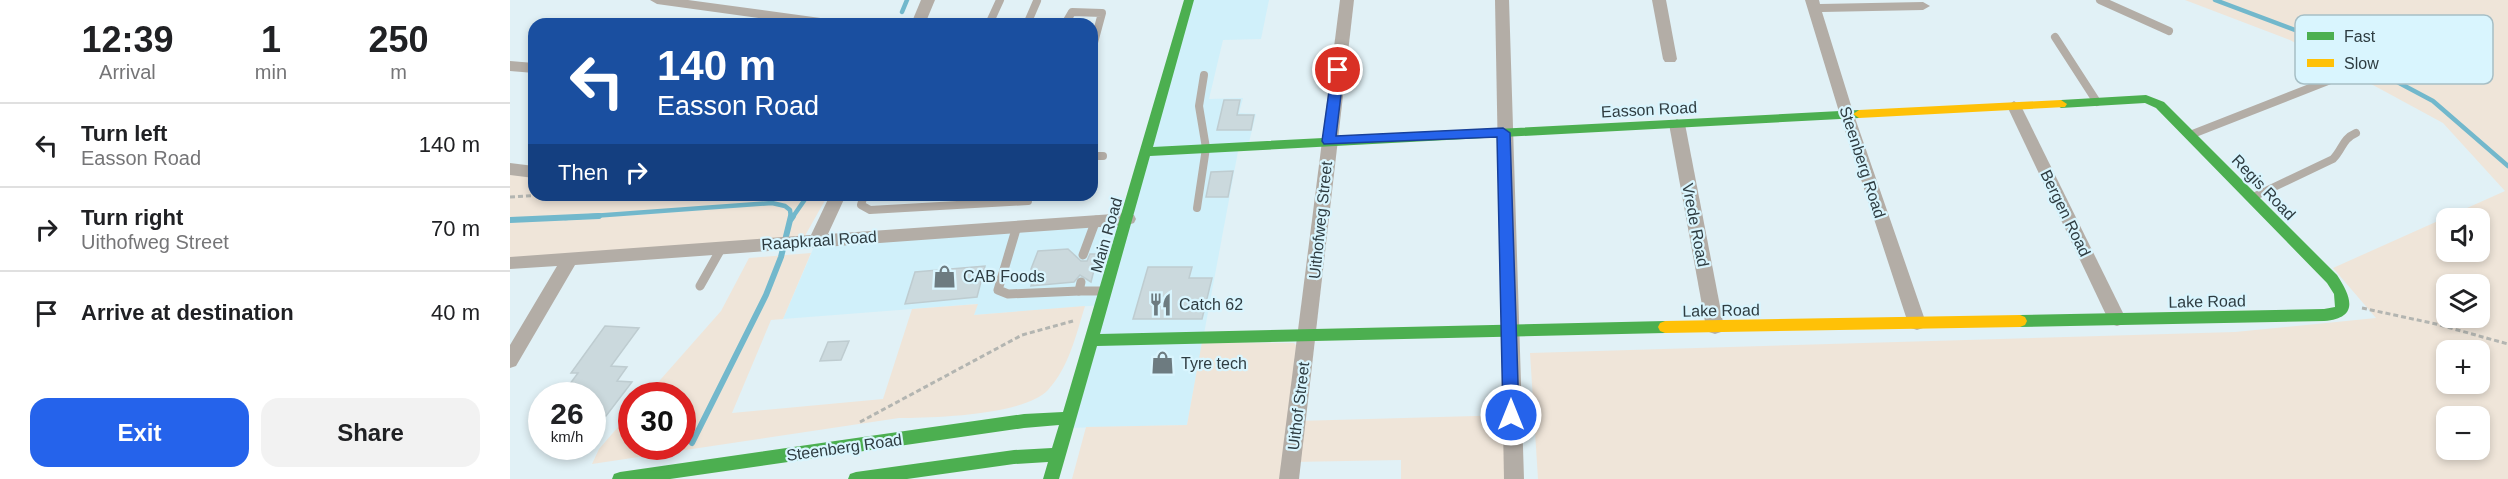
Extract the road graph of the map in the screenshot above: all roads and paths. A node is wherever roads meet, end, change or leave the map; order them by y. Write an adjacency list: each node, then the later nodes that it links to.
1 (657, 0): 12 (street)
2 (928, 0): 13 (street)
3 (1000, 0): 14 (lane)
4 (1190, 0): 35 (street, Main Road)
5 (1347, 0): 33 (street, Uithofweg Street)
6 (1502, 0): 30 (street)
7 (1659, 0): 20 (street)
8 (2100, 0): 18 (lane)
9 (1037, 1): 15 (lane)
10 (1814, 4): 11 (street); 28 (street, Steenberg Road)
11 (1923, 6)
12 (790, 18)
13 (920, 18)
14 (992, 18)
15 (1030, 18)
16 (1068, 18): 17 (lane)
17 (1098, 26)
18 (2169, 31)
19 (2055, 37): 26 (lane)
20 (1670, 59)
21 (510, 66): 22 (street)
22 (528, 68)
23 (1204, 75): 34 (lane)
24 (2320, 84): 32 (lane)
25 (2153, 101): 26 (street, Easson Road); 32 (street, Regis Road)
26 (2097, 102): 27 (street, Easson Road)
27 (2014, 106): 28 (street, Easson Road); 59 (street, Bergen Road)
28 (1847, 115): 29 (street, Easson Road); 60 (street, Steenberg Road)
29 (1677, 124): 30 (street, Easson Road); 61 (street, Vrede Road)
30 (1503, 133): 33 (street, Easson Road); 62 (street)
31 (2356, 133): 42 (lane)
32 (2190, 136): 42 (street, Regis Road)
33 (1329, 141): 34 (street, Easson Road); 63 (street, Uithofweg Street)
34 (1206, 148): 35 (street, Easson Road); 46 (lane)
35 (1146, 152): 47 (street, Main Road)
36 (1098, 156): 37 (lane)
37 (1102, 156)
38 (510, 169): 39 (street)
39 (528, 171)
40 (528, 196): 41 (path)
41 (510, 197)
42 (2250, 198): 57 (street, Regis Road)
43 (834, 201): 50 (street)
44 (862, 201): 45 (lane)
45 (1028, 201)
46 (1197, 208)
47 (1128, 219): 48 (street, Raapkraal Road); 56 (street, Main Road)
48 (1096, 220): 49 (street, Raapkraal Road); 52 (lane)
49 (1017, 226): 50 (street, Raapkraal Road); 56 (lane)
50 (809, 241): 51 (street, Raapkraal Road)
51 (722, 247): 53 (street, Raapkraal Road); 55 (lane)
52 (1083, 255)
53 (570, 258): 54 (street, Raapkraal Road); 66 (street)
54 (510, 263)
55 (700, 286)
56 (1107, 291): 64 (street, Main Road)
57 (2344, 302): 59 (street, Lake Road); 65 (path)
58 (1083, 319): 68 (path)
59 (2117, 319): 60 (street, Lake Road)
60 (1917, 323): 61 (street, Lake Road)
61 (1714, 327): 62 (street, Lake Road)
62 (1510, 330): 63 (street, Lake Road); 74 (street)
63 (1307, 333): 64 (street, Lake Road); 73 (street, Uithof Street)
64 (1092, 340): 67 (street, Main Road)
65 (2508, 344)
66 (510, 361)
67 (1068, 418): 69 (street, Main Road); 70 (street, Steenberg Road)
68 (857, 424)
69 (1056, 455): 71 (street, Steenberg Road); 72 (street, Main Road)
70 (620, 479)
71 (856, 479)
72 (1051, 479)
73 (1290, 479)
74 (1514, 479)

